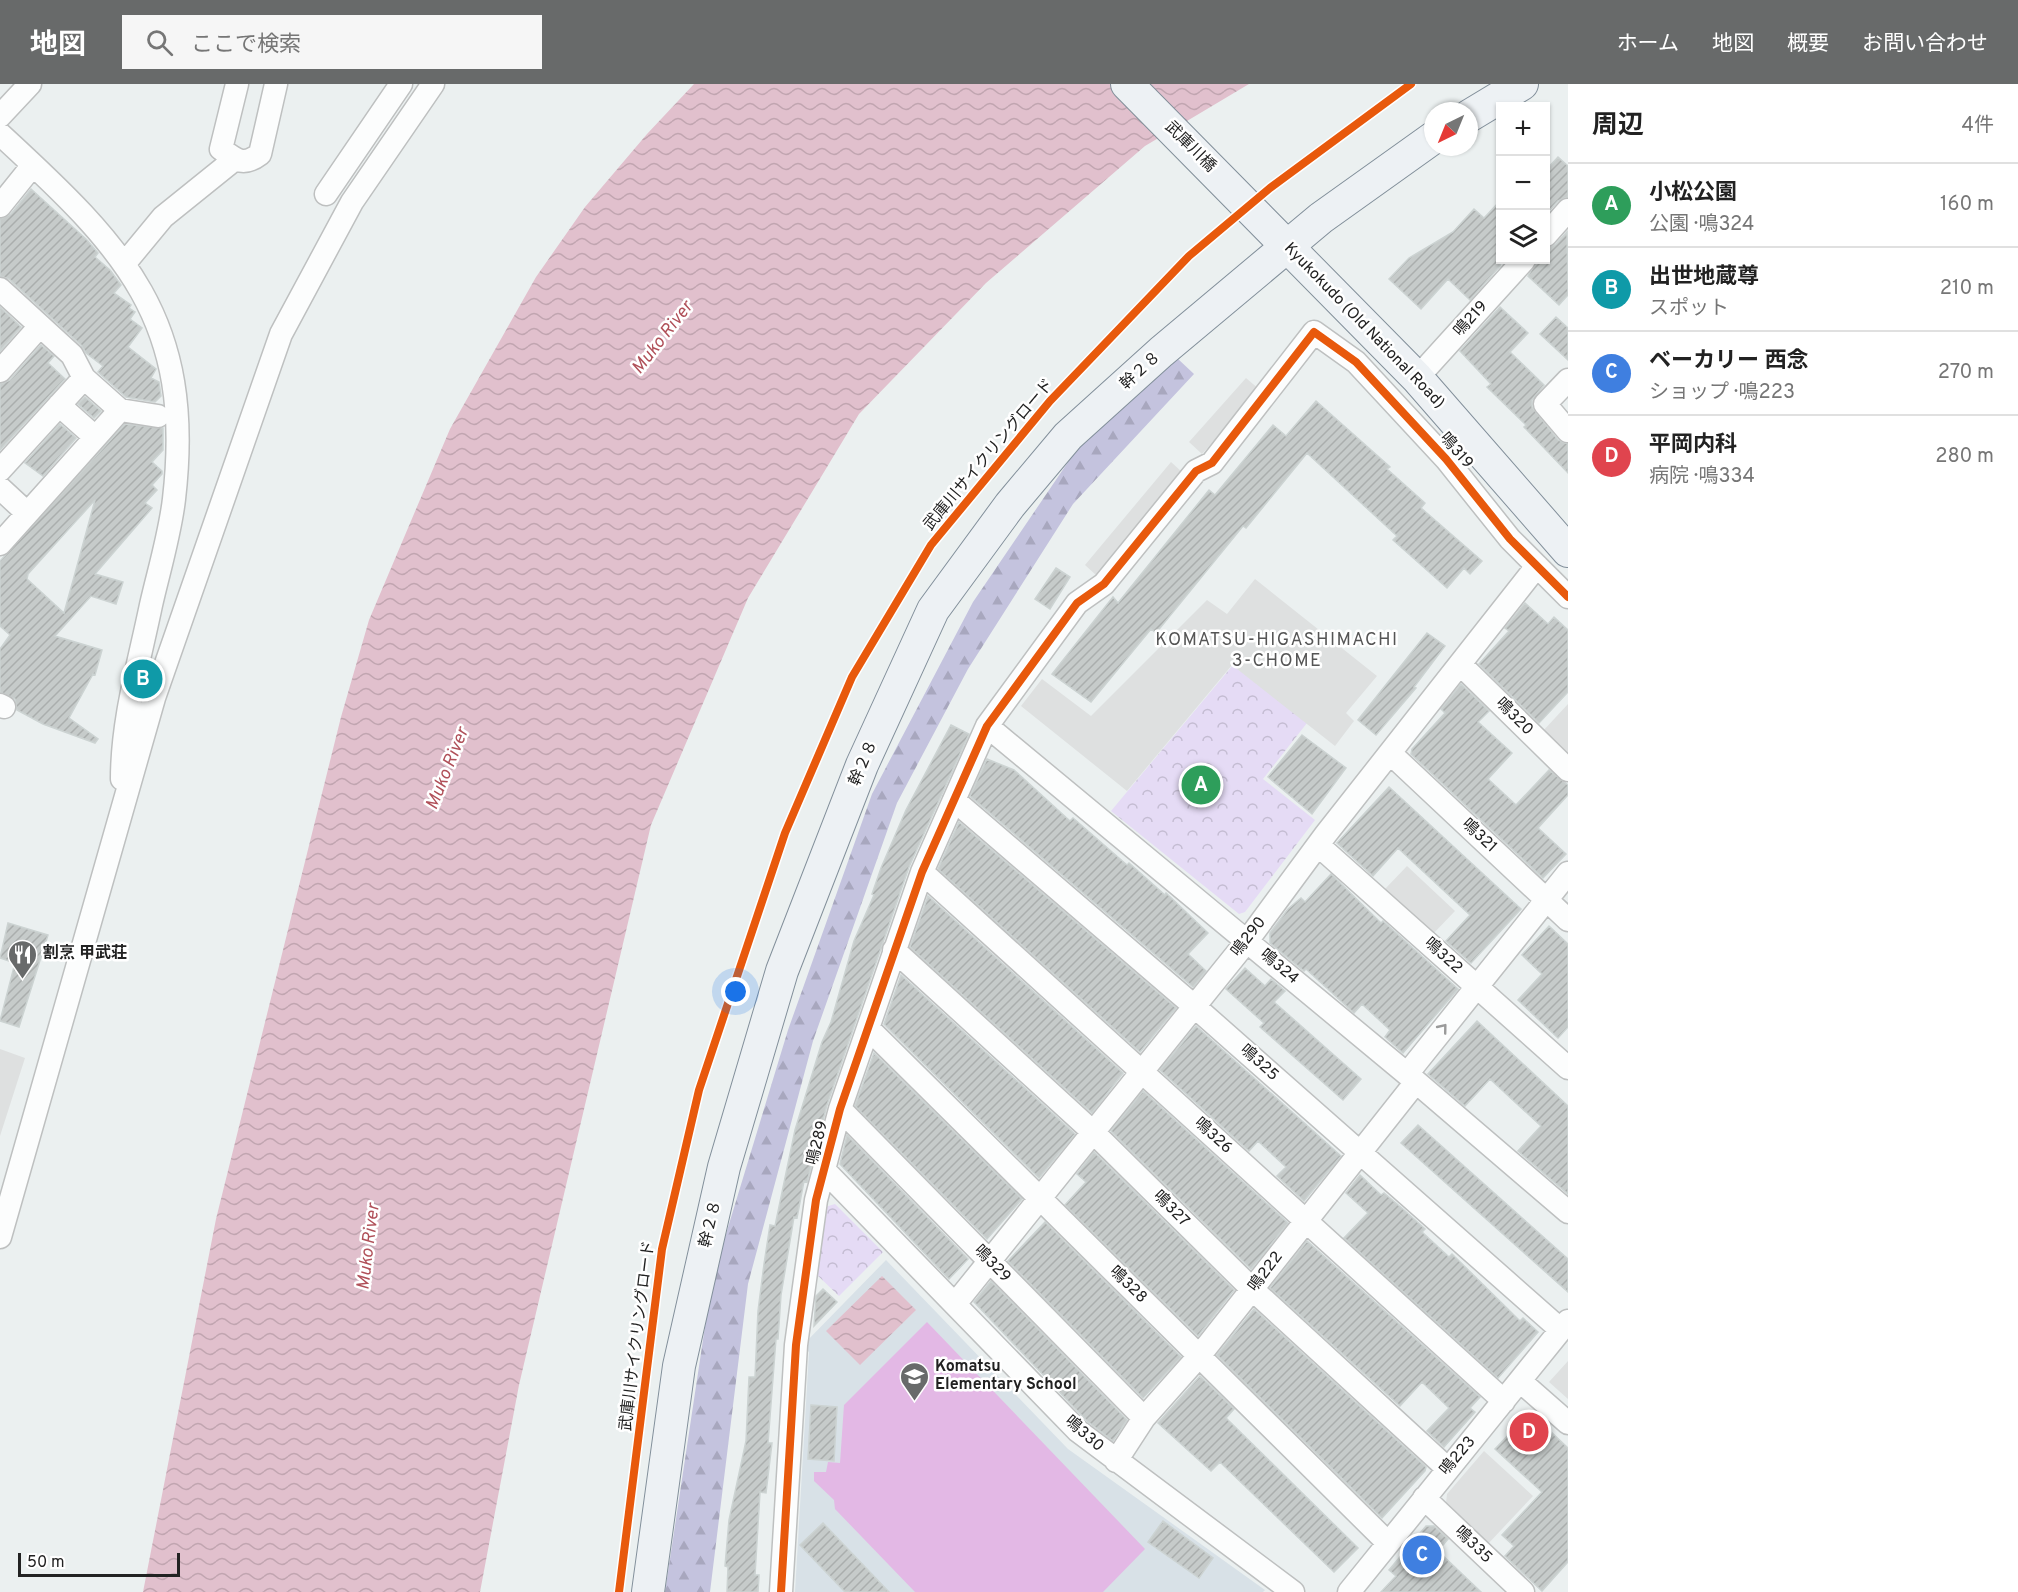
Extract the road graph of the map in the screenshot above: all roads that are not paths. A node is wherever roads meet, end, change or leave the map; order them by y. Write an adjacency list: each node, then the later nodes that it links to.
1 (30, 84): 9 (street)
2 (276, 84): 12 (street)
3 (401, 84): 14 (street)
4 (433, 84): 45 (street)
5 (1127, 84): 17 (street, 武庫川橋)
6 (1522, 84): 8 (street)
7 (231, 88): 12 (street)
8 (1478, 111)
9 (0, 117)
10 (0, 134): 13 (street)
11 (1424, 144): 19 (street, 幹２８)
12 (235, 159): 20 (street)
13 (33, 165): 15 (street); 20 (street)
14 (326, 194)
15 (0, 206)
16 (1568, 210): 18 (street)
17 (1253, 211): 19 (street, Kyukokudo (Old National Road))
18 (1550, 230)
19 (1288, 247): 27 (street, Kyukokudo (Old National Road)); 81 (street, 幹２８)
20 (125, 263): 45 (street)
21 (1520, 264): 27 (street, 鳴219)
22 (0, 290): 23 (street)
23 (40, 326): 25 (street); 26 (street)
24 (1314, 332): 39 (street, 鳴319); 42 (street, 鳴289)
25 (0, 371)
26 (84, 378): 29 (street); 30 (street)
27 (1418, 378): 38 (street, Kyukokudo (Old National Road))
28 (1568, 380): 32 (street)
29 (59, 405): 33 (street); 34 (street)
30 (120, 410): 31 (street); 33 (street)
31 (158, 416)
32 (1568, 431)
33 (95, 437): 36 (street)
34 (0, 470)
35 (0, 488): 36 (street)
36 (27, 513): 37 (street)
37 (1, 539)
38 (1565, 543)
39 (1538, 566): 40 (street, 鳴319); 41 (street, 鳴290)
40 (1568, 597)
41 (1460, 664): 43 (street, 鳴290); 44 (street, 鳴320)
42 (987, 726): 46 (street, 鳴289); 52 (street, 鳴324)
43 (1390, 753): 47 (street, 鳴290); 50 (street, 鳴321)
44 (1568, 770)
45 (128, 786): 67 (street)
46 (954, 800): 48 (street, 鳴289); 55 (street, 鳴325)
47 (1318, 845): 52 (street, 鳴290); 54 (street, 鳴322)
48 (922, 872): 53 (street, 鳴289); 58 (street, 鳴326)
49 (1568, 873): 50 (street, 鳴222)
50 (1546, 899): 51 (street, 鳴321); 54 (street, 鳴222)
51 (1568, 920)
52 (1247, 941): 55 (street, 鳴290); 59 (street, 鳴324)
53 (894, 950): 56 (street, 鳴289); 61 (street, 鳴327)
54 (1477, 987): 57 (street, 鳴322); 59 (street, 鳴222, one-way to 54)
55 (1194, 1006): 58 (street, 鳴290); 62 (street, 鳴325)
56 (868, 1028): 60 (street, 鳴289); 64 (street, 鳴328)
57 (1568, 1068)
58 (1142, 1071): 61 (street, 鳴290); 66 (street, 鳴326)
59 (1412, 1078): 62 (street, 鳴222); 65 (street, 鳴324)
60 (840, 1109): 63 (street, 鳴289); 68 (street, 鳴329)
61 (1093, 1132): 64 (street, 鳴290); 69 (street, 鳴327)
62 (1360, 1152): 66 (street, 鳴222); 71 (street, 鳴325)
63 (825, 1171): 70 (street, 鳴330); 82 (street, 鳴289)
64 (1040, 1198): 68 (street, 鳴290); 72 (street, 鳴328)
65 (1568, 1212)
66 (1305, 1220): 69 (street, 鳴222); 74 (street, 鳴326)
67 (0, 1237)
68 (989, 1261): 70 (street, 鳴290); 75 (street, 鳴329)
69 (1252, 1290): 72 (street, 鳴222); 78 (street, 鳴327)
70 (955, 1304): 77 (street, 鳴330)
71 (1565, 1325): 73 (street, 鳴223)
72 (1200, 1355): 75 (street, 鳴222); 80 (street, 鳴328)
73 (1520, 1381): 74 (street, 鳴223); 76 (street)
74 (1504, 1401): 78 (street, 鳴223)
75 (1144, 1418): 77 (street, 鳴222)
76 (1568, 1423)
77 (1116, 1461): 83 (street, 鳴330)
78 (1448, 1469): 79 (street, 鳴223)
79 (1424, 1498): 80 (street, 鳴223); 85 (street, 鳴335)
80 (1388, 1543): 84 (street, 鳴223)
81 (648, 1592)
82 (781, 1592)
83 (1293, 1592)
84 (1348, 1592)
85 (1522, 1592)

